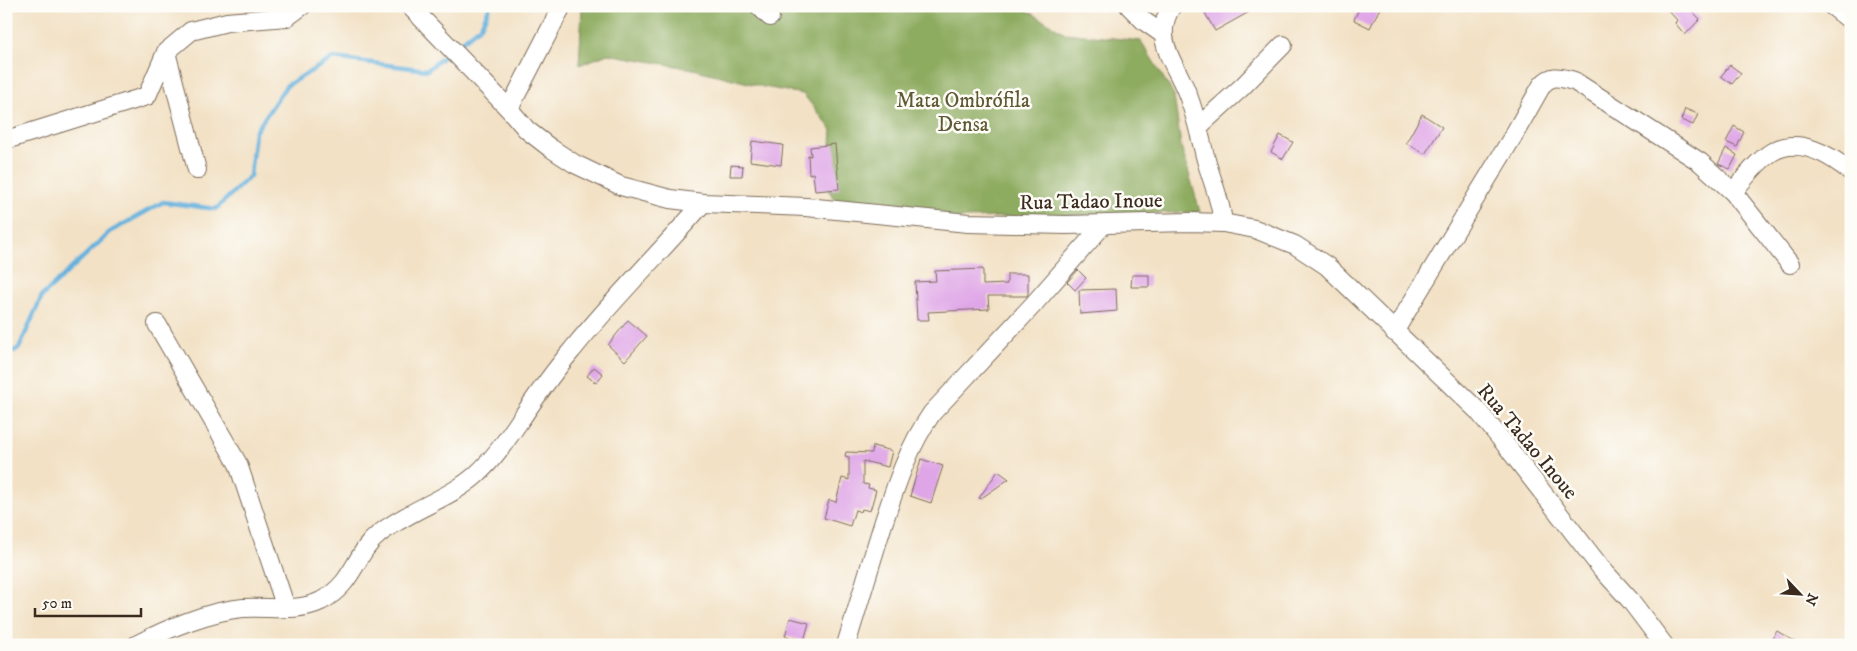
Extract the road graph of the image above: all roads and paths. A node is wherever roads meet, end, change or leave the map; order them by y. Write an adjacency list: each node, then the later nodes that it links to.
1 (302, 6): 10 (street)
2 (562, 6): 11 (street)
3 (1128, 6): 8 (street)
4 (1172, 6): 8 (street)
5 (1832, 6): 7 (street)
6 (410, 7): 11 (street, Rua Tadao Inoue)
7 (1851, 21)
8 (1164, 34): 12 (street)
9 (1283, 45): 12 (street)
10 (166, 52): 13 (street); 14 (street)
11 (509, 109): 17 (street, Rua Tadao Inoue)
12 (1198, 127): 18 (street)
13 (6, 140)
14 (197, 170)
15 (1851, 172): 16 (street)
16 (1733, 192): 20 (street); 22 (street)
17 (702, 204): 19 (street, Rua Tadao Inoue); 23 (street)
18 (1223, 223): 19 (street, Rua Tadao Inoue); 22 (street, Rua Tadao Inoue)
19 (1103, 225): 25 (street)
20 (1790, 264)
21 (157, 324): 23 (street)
22 (1394, 332): 26 (street, Rua Tadao Inoue)
23 (286, 608): 24 (street)
24 (136, 645)
25 (846, 645)
26 (1664, 645)

